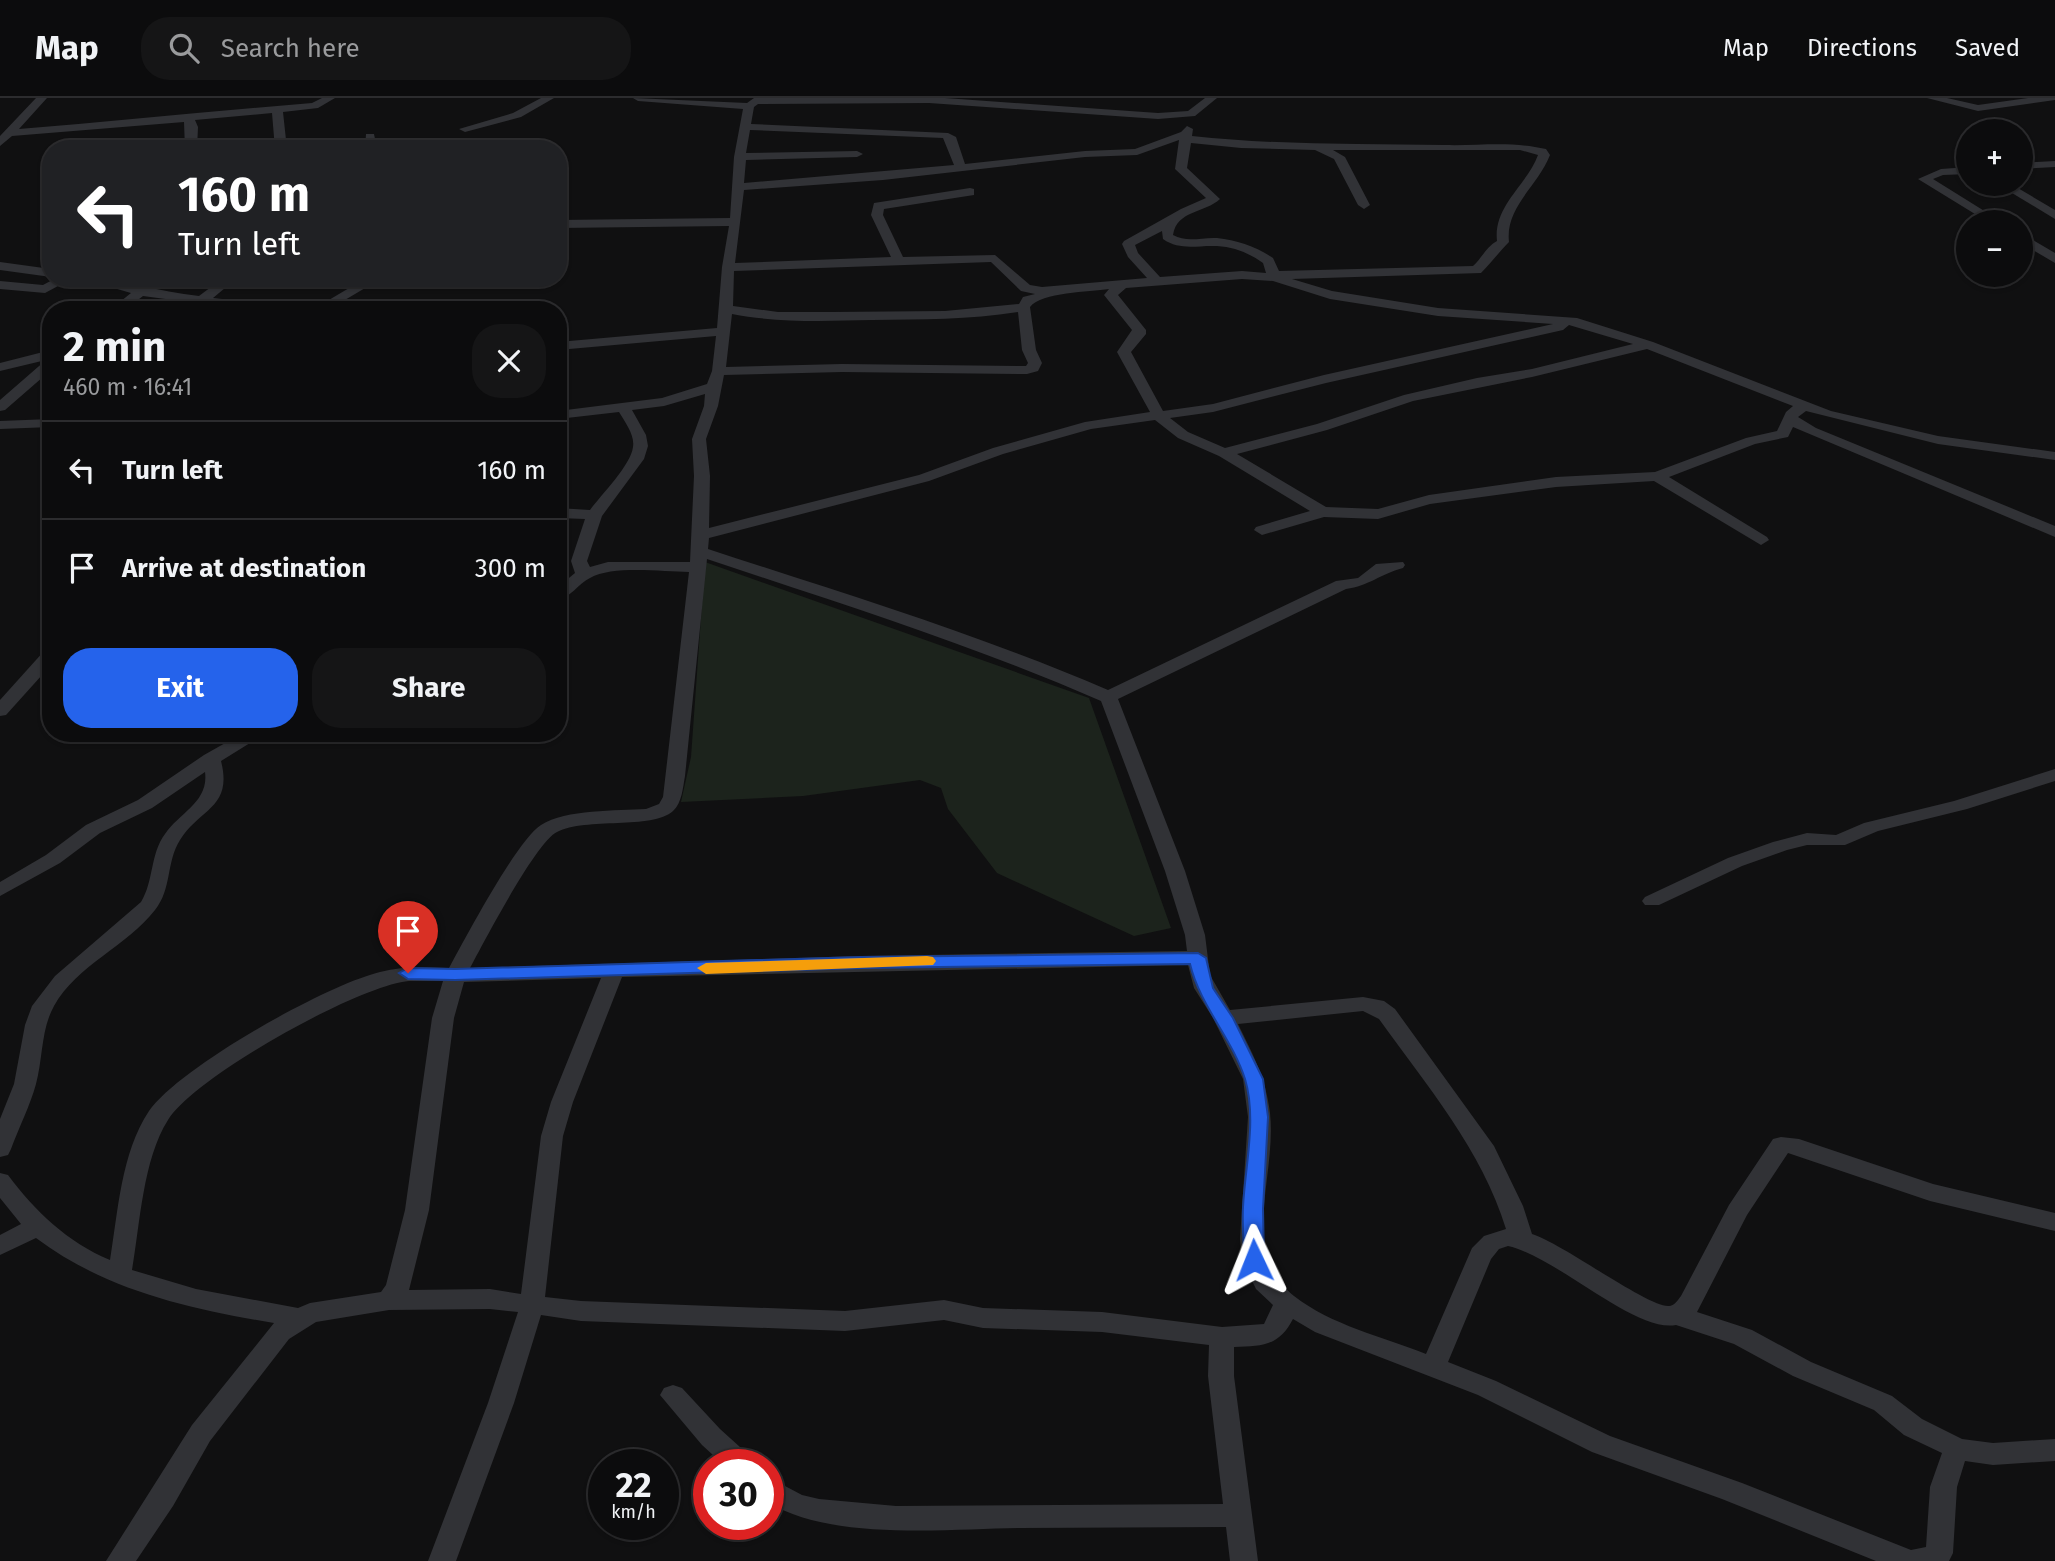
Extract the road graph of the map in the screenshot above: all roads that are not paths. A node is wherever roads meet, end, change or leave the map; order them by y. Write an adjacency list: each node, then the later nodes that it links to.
1 (41, 98): 14 (street)
2 (330, 98): 9 (street)
3 (550, 98): 13 (street)
4 (638, 98): 8 (street)
5 (1212, 98): 10 (street)
6 (1932, 98): 7 (street)
7 (2052, 98)
8 (752, 102): 10 (street); 12 (street)
9 (277, 109): 11 (street); 17 (street)
10 (1191, 114): 15 (street)
11 (188, 118): 14 (street); 16 (street)
12 (747, 127): 21 (street); 24 (street)
13 (465, 129)
14 (10, 133): 18 (street)
15 (1184, 136): 19 (street); 24 (street); 33 (street)
16 (191, 140)
17 (280, 140)
18 (0, 143)
19 (1308, 145): 29 (street); 41 (street)
20 (857, 154): 21 (street)
21 (740, 157): 26 (street)
22 (2055, 164): 23 (street)
23 (2033, 165)
24 (961, 168): 26 (street)
25 (1956, 171): 30 (street)
26 (737, 187): 32 (street)
27 (970, 192): 37 (street)
28 (2023, 196): 31 (street)
29 (1364, 205)
30 (1976, 210)
31 (2055, 215)
32 (736, 222): 34 (street); 39 (street)
33 (1170, 222): 41 (street); 42 (street)
34 (567, 224)
35 (2033, 245): 36 (street)
36 (2055, 259)
37 (899, 261): 39 (street); 50 (street)
38 (0, 266): 40 (street)
39 (728, 267): 55 (street)
40 (42, 272)
41 (1274, 276): 42 (street); 56 (street)
42 (1157, 282): 43 (street)
43 (1122, 284): 50 (street); 68 (street)
44 (0, 285): 45 (street)
45 (49, 287)
46 (124, 287): 49 (street)
47 (219, 287): 52 (street)
48 (360, 287): 53 (street)
49 (141, 291): 51 (street); 52 (street)
50 (1055, 292): 54 (street)
51 (128, 301)
52 (201, 301)
53 (334, 301)
54 (1023, 307): 55 (street); 63 (street)
55 (726, 309): 57 (street)
56 (1577, 322): 59 (street); 68 (street)
57 (723, 332): 58 (street); 63 (street)
58 (567, 345)
59 (1648, 345): 65 (street); 72 (street)
60 (42, 356): 61 (street)
61 (0, 367)
62 (42, 370): 64 (street)
63 (716, 379): 66 (street); 81 (street)
64 (0, 407)
65 (1803, 407): 69 (street); 73 (street)
66 (624, 408): 67 (street); 77 (street)
67 (567, 414)
68 (1159, 416): 72 (street); 81 (street)
69 (1790, 419): 74 (street); 79 (street)
70 (42, 423): 71 (street)
71 (0, 425)
72 (1224, 453): 75 (street)
73 (2055, 456)
74 (1657, 476): 75 (street); 80 (street)
75 (1323, 512): 78 (street)
76 (567, 514): 77 (street)
77 (594, 515): 83 (street)
78 (1262, 530)
79 (2055, 532)
80 (1761, 540)
81 (698, 551): 83 (street); 86 (street); 95 (street)
82 (1397, 565): 86 (street)
83 (584, 574): 84 (street)
84 (567, 588)
85 (42, 664): 87 (street)
86 (1108, 697): 93 (street)
87 (0, 711)
88 (241, 742): 89 (street)
89 (211, 759): 91 (street); 97 (street)
90 (2055, 775): 92 (street)
91 (0, 890)
92 (1652, 901)
93 (1198, 958): 94 (street); 96 (street)
94 (614, 971): 95 (street); 106 (street)
95 (455, 975): 103 (street); 104 (street)
96 (1224, 1018): 101 (street); 105 (street)
97 (0, 1149)
98 (0, 1181): 100 (street)
99 (2055, 1222): 107 (street)
100 (38, 1226): 102 (street); 103 (street)
101 (1521, 1238): 107 (street); 110 (street)
102 (0, 1245)
103 (119, 1276): 108 (street)
104 (389, 1300): 106 (street); 108 (street)
105 (1286, 1303): 109 (street); 110 (street)
106 (532, 1306): 109 (street); 118 (street)
107 (1677, 1315): 113 (street)
108 (298, 1318): 117 (street)
109 (1222, 1337): 116 (street)
110 (1433, 1368): 120 (street)
111 (673, 1395): 112 (street)
112 (724, 1449)
113 (1958, 1449): 114 (street); 121 (street)
114 (2055, 1450)
115 (784, 1498): 116 (street)
116 (1238, 1515): 119 (street)
117 (120, 1561)
118 (442, 1561)
119 (1244, 1561)
120 (1907, 1561)
121 (1914, 1561)

